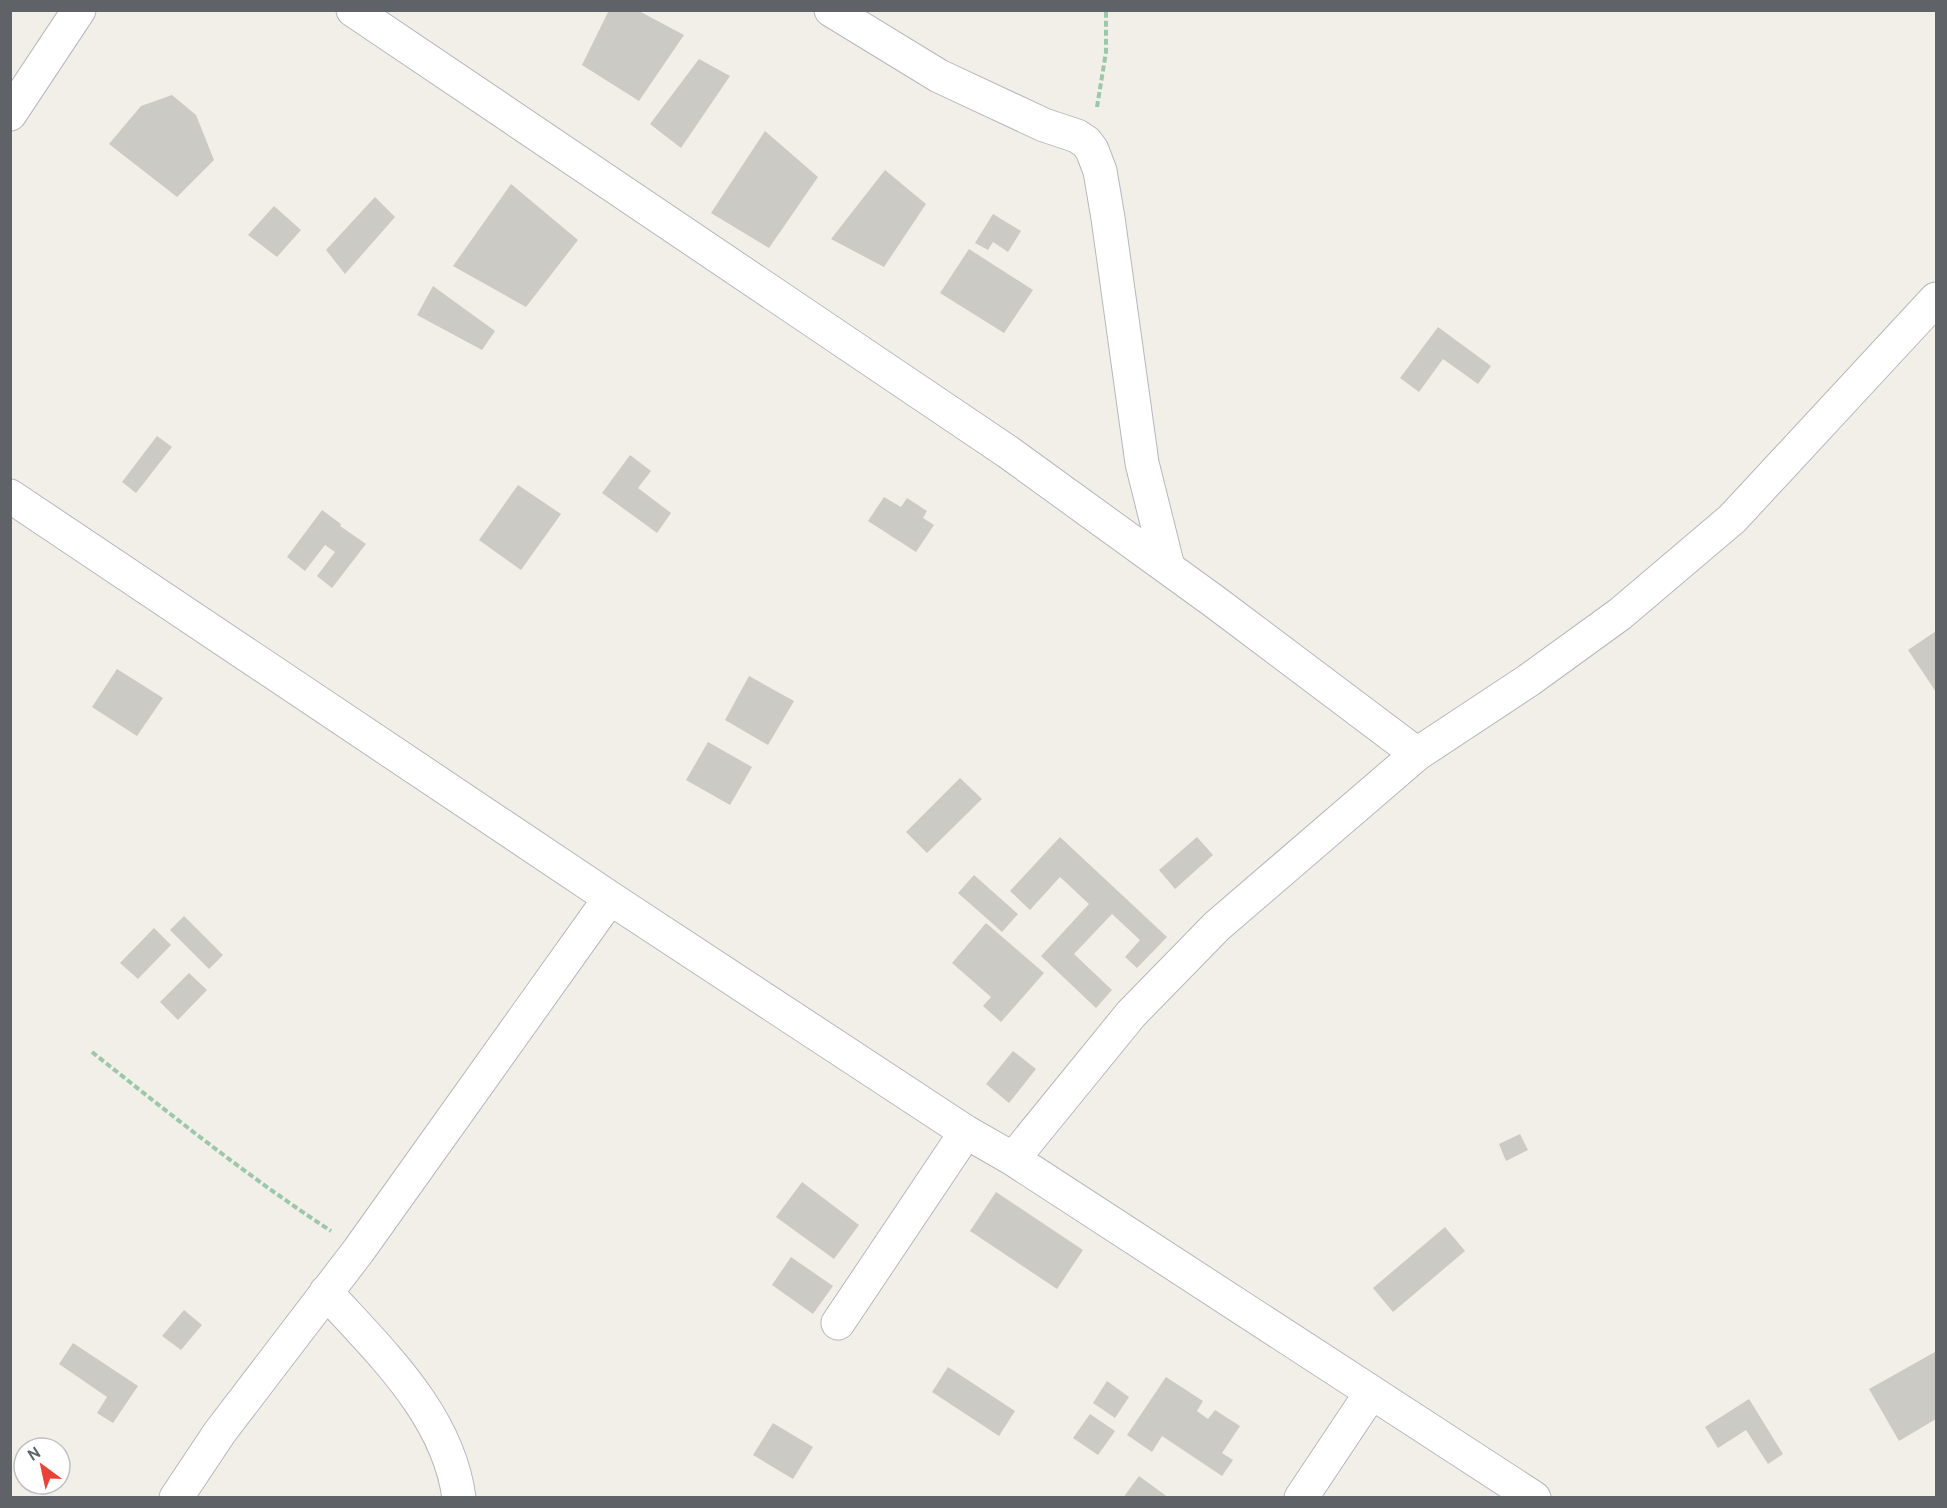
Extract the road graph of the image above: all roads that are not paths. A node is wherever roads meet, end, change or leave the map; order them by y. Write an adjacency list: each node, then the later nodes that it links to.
1 (79, 10): 4 (street)
2 (352, 10): 7 (street)
3 (831, 10): 7 (street)
4 (10, 114)
5 (1936, 299): 8 (street)
6 (10, 496): 9 (street)
7 (1168, 567): 8 (street)
8 (1417, 754): 11 (street)
9 (610, 898): 10 (street); 12 (street)
10 (966, 1132): 11 (street); 13 (street)
11 (1013, 1159): 14 (street)
12 (326, 1292): 15 (street); 16 (street)
13 (838, 1323)
14 (1371, 1393): 17 (street); 18 (street)
15 (176, 1497)
16 (459, 1497)
17 (1301, 1497)
18 (1534, 1497)

